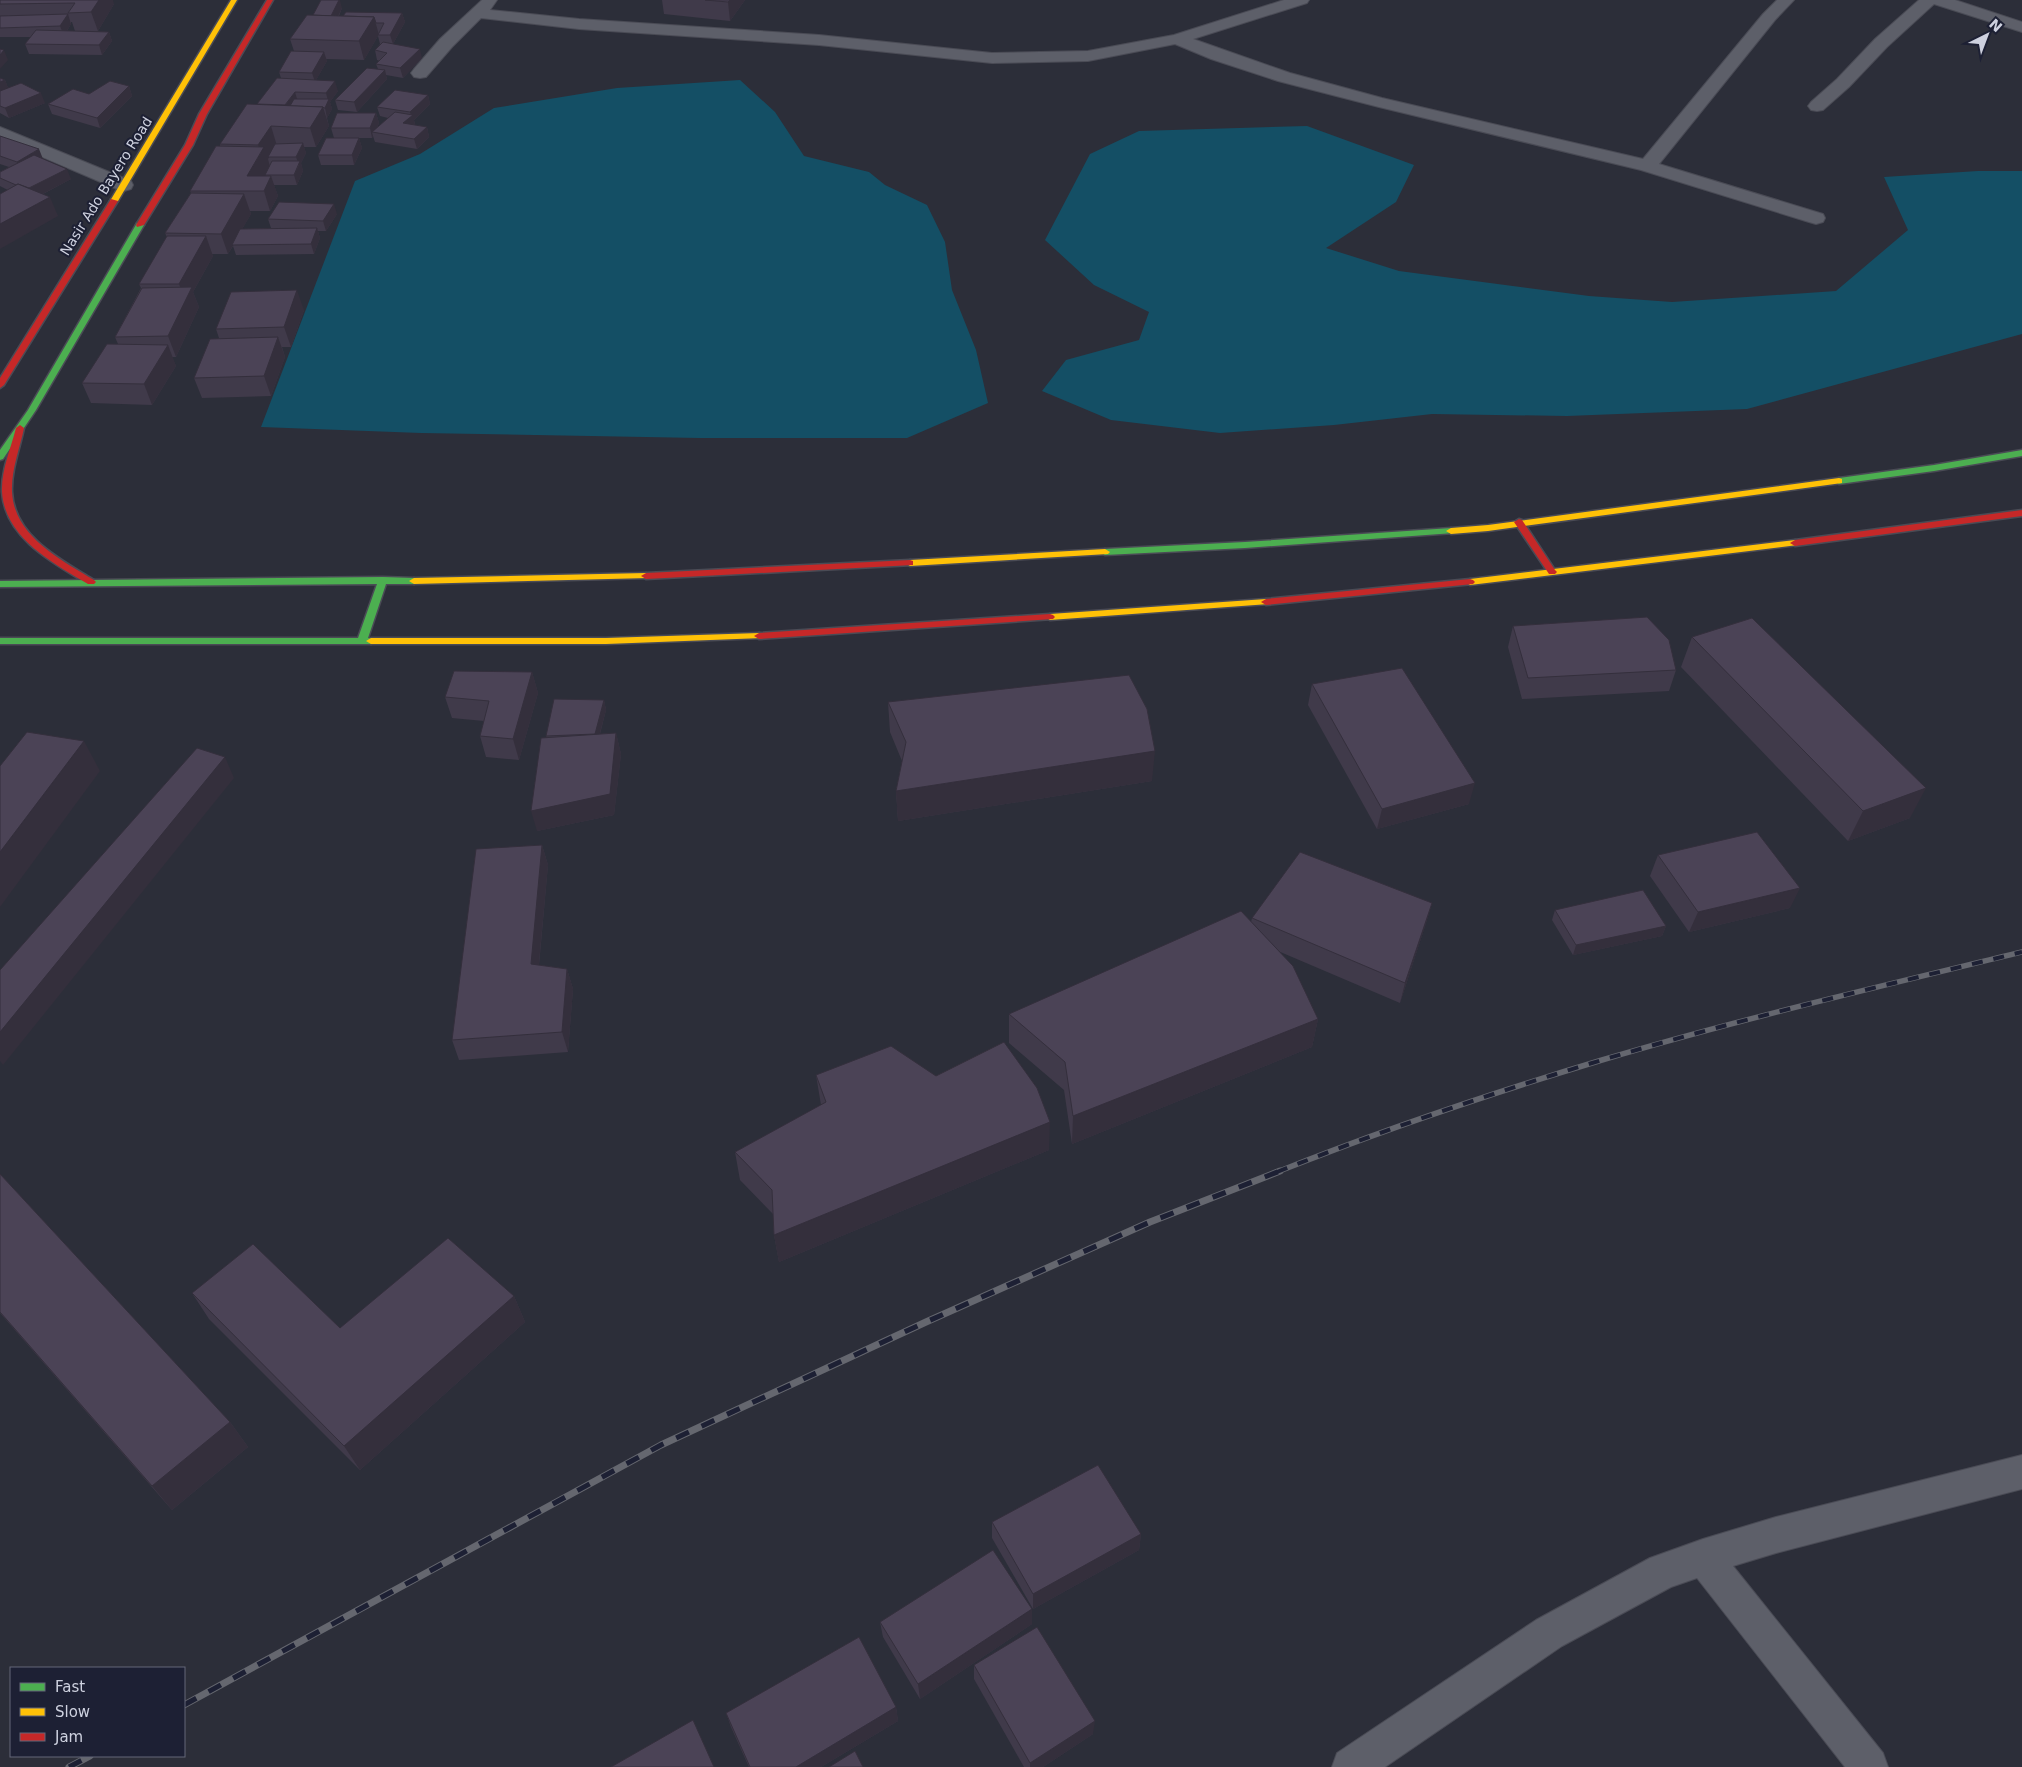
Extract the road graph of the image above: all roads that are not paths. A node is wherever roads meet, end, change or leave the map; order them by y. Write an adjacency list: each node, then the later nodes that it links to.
1 (234, 0): 15 (main road, Nasir Ado Bayero Road)
2 (270, 0): 18 (main road)
3 (491, 0): 8 (street)
4 (1301, 0): 10 (street)
5 (1786, 0): 14 (street)
6 (1930, 0): 12 (street)
7 (1939, 0): 9 (street)
8 (478, 13): 10 (street); 11 (street)
9 (2022, 27)
10 (1177, 38): 14 (street)
11 (420, 73)
12 (1817, 106)
13 (0, 132): 15 (street)
14 (1647, 166): 16 (street)
15 (124, 185): 17 (main road, Nasir Ado Bayero Road)
16 (1816, 218)
17 (0, 385)
18 (20, 428): 20 (main road); 25 (main road)
19 (2022, 454): 22 (main road)
20 (0, 457)
21 (2022, 513): 23 (main road)
22 (1519, 522): 23 (main road); 24 (main road)
23 (1552, 572): 28 (main road)
24 (383, 580): 25 (main road); 28 (main road)
25 (91, 582): 26 (main road)
26 (0, 584)
27 (0, 641): 28 (main road)
28 (362, 641)
29 (2022, 1472): 30 (street)
30 (1703, 1557): 31 (street); 32 (street)
31 (1351, 1767)
32 (1869, 1767)

